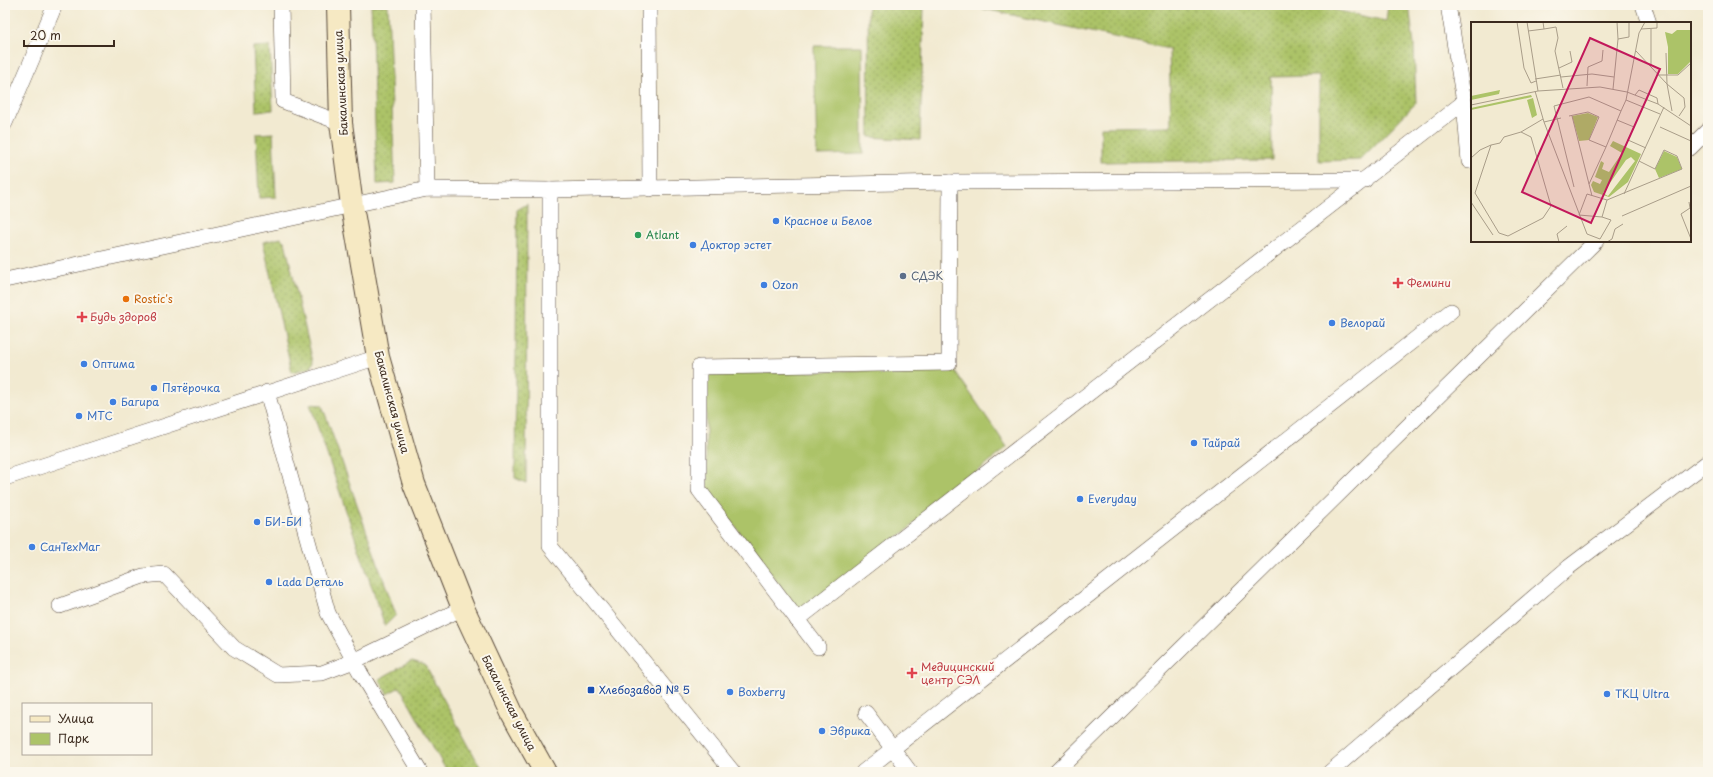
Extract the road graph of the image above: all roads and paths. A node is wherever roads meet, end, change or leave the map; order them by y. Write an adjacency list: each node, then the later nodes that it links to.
1 (55, 5): 9 (lane)
2 (281, 5): 12 (lane)
3 (338, 5): 12 (main road, Бакалинская улица)
4 (423, 5): 18 (lane)
5 (649, 5): 19 (lane)
6 (1448, 5): 10 (lane)
7 (1643, 5): 8 (lane)
8 (1649, 22)
9 (11, 98): 11 (lane)
10 (1464, 102): 15 (lane); 16 (lane)
11 (5, 123)
12 (341, 123): 21 (main road, Бакалинская улица)
13 (1708, 130): 14 (lane)
14 (1691, 146)
15 (1471, 161)
16 (1365, 180): 17 (lane); 31 (lane)
17 (950, 182): 19 (lane); 31 (lane)
18 (427, 189): 20 (lane); 21 (lane)
19 (650, 189): 20 (lane)
20 (550, 190): 38 (lane)
21 (352, 206): 23 (lane); 25 (main road, Бакалинская улица)
22 (1595, 242): 41 (lane)
23 (5, 280)
24 (1451, 311): 35 (lane)
25 (378, 357): 26 (lane); 30 (main road, Бакалинская улица)
26 (267, 392): 28 (lane); 33 (lane)
27 (1708, 462): 42 (lane)
28 (5, 478)
29 (60, 606): 33 (lane)
30 (464, 608): 33 (lane); 37 (main road, Бакалинская улица)
31 (798, 620): 32 (lane)
32 (818, 647)
33 (354, 661): 36 (lane)
34 (866, 713): 35 (lane)
35 (892, 749): 39 (lane); 40 (lane)
36 (420, 772)
37 (545, 772)
38 (733, 772)
39 (863, 772)
40 (910, 772)
41 (1056, 772)
42 (1330, 772)

